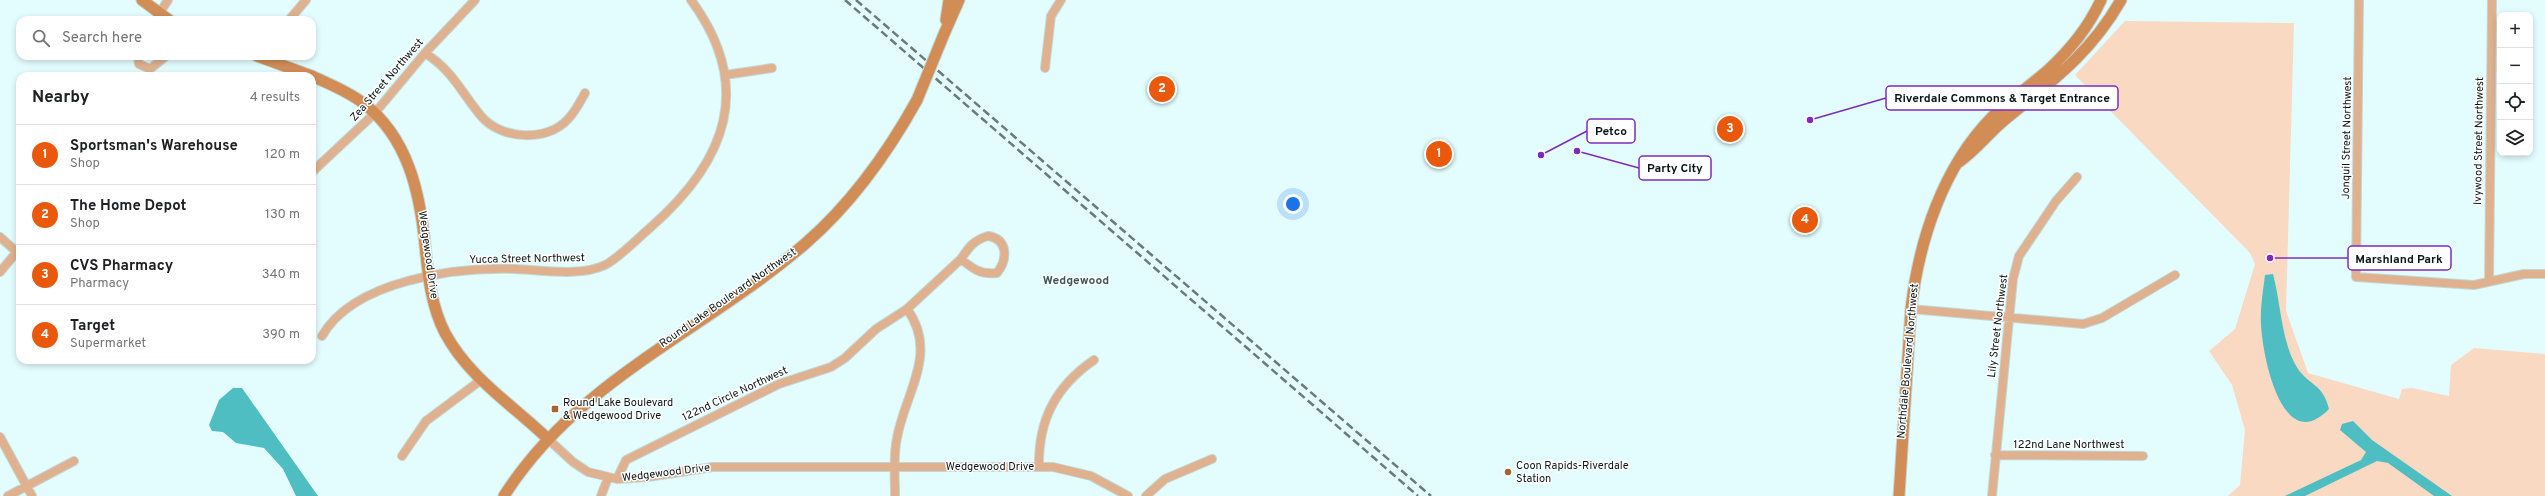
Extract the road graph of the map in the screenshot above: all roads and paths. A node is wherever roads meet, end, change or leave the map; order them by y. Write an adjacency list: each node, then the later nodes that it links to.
1 (142, 0): 13 (street)
2 (168, 0): 14 (street)
3 (306, 0): 15 (street)
4 (475, 0): 17 (street, Zea Street Northwest)
5 (691, 0): 24 (street)
6 (949, 0): 16 (street, Round Lake Boulevard Northwest)
7 (959, 0): 16 (street, Round Lake Boulevard Northwest)
8 (1061, 0): 22 (street)
9 (2101, 0): 28 (street, Northdale Boulevard Northwest)
10 (2121, 0): 28 (street)
11 (2359, 0): 39 (street, Jonquil Street Northwest)
12 (2492, 0): 39 (street, Ivywood Street Northwest)
13 (156, 16)
14 (158, 16)
15 (292, 16)
16 (944, 34): 47 (street, Round Lake Boulevard Northwest, bridge)
17 (425, 53): 26 (street); 27 (street, Zea Street Northwest)
18 (138, 60): 19 (street)
19 (161, 60)
20 (276, 60): 23 (street, Wedgewood Drive)
21 (772, 68): 24 (street)
22 (1045, 68)
23 (303, 72)
24 (725, 75): 38 (street, Yucca Street Northwest)
25 (316, 78): 27 (street, Wedgewood Drive)
26 (585, 93)
27 (374, 114): 29 (street, Zea Street Northwest); 38 (street, Wedgewood Drive)
28 (1959, 162): 41 (street, Northdale Boulevard Northwest)
29 (316, 168)
30 (2077, 177): 42 (street, Lily Street Northwest)
31 (0, 237): 32 (street)
32 (16, 250)
33 (16, 255): 35 (street)
34 (961, 259): 34 (street, 122nd Circle Northwest); 40 (street, 122nd Circle Northwest)
35 (0, 272)
36 (2545, 274): 39 (street)
37 (2175, 275): 42 (street)
38 (429, 278): 43 (street, Yucca Street Northwest); 45 (street, Wedgewood Drive)
39 (2489, 282)
40 (906, 309): 53 (street); 55 (street, 122nd Circle Northwest)
41 (1911, 309): 42 (street); 64 (street, Northdale Boulevard Northwest)
42 (2009, 319): 49 (street, Lily Street Northwest)
43 (322, 336)
44 (1094, 360): 54 (street)
45 (481, 380): 47 (street, Wedgewood Drive); 48 (street)
46 (0, 437): 56 (street)
47 (548, 439): 55 (street, Wedgewood Drive); 59 (street, Round Lake Boulevard Northwest)
48 (402, 456)
49 (1995, 456): 50 (street, 122nd Lane Northwest); 65 (street, Lily Street Northwest)
50 (2144, 456)
51 (1212, 459): 63 (street)
52 (74, 461): 56 (street)
53 (895, 467): 54 (street, Wedgewood Drive); 55 (street, Wedgewood Drive); 61 (street)
54 (1039, 467): 62 (street, Wedgewood Drive)
55 (613, 478): 60 (street, 122nd Circle Northwest)
56 (27, 486): 57 (street); 58 (street)
57 (8, 496)
58 (32, 496)
59 (504, 496)
60 (601, 496)
61 (895, 496)
62 (1128, 496)
63 (1146, 496)
64 (1899, 496)
65 (1992, 496)

